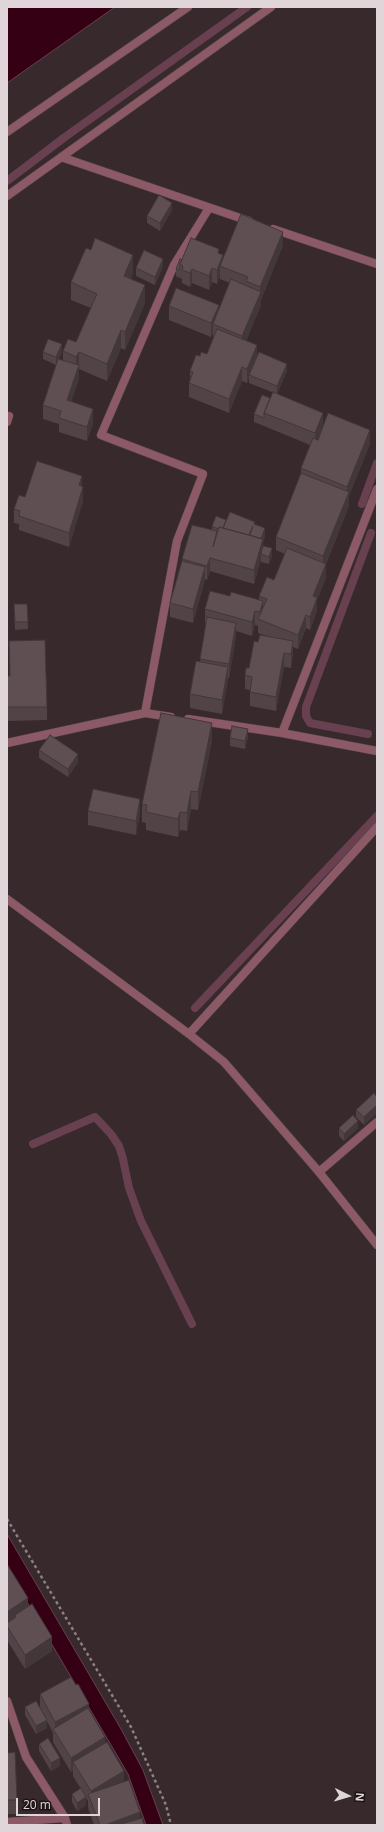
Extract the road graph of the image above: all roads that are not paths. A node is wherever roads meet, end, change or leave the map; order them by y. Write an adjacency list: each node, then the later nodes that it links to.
1 (188, 7): 3 (street)
2 (270, 7): 4 (street)
3 (7, 132)
4 (61, 157): 5 (street); 6 (street)
5 (7, 196)
6 (209, 208): 7 (street); 9 (street)
7 (377, 264)
8 (377, 489): 10 (street)
9 (146, 713): 10 (street); 11 (street)
10 (282, 733): 12 (street)
11 (7, 743)
12 (377, 750)
13 (377, 827): 15 (street)
14 (7, 899): 15 (street)
15 (189, 1034): 17 (street)
16 (377, 1122): 17 (street)
17 (319, 1172): 18 (street)
18 (377, 1245)
19 (7, 1701): 20 (street)
20 (66, 1821): 21 (street)
21 (7, 1822)

